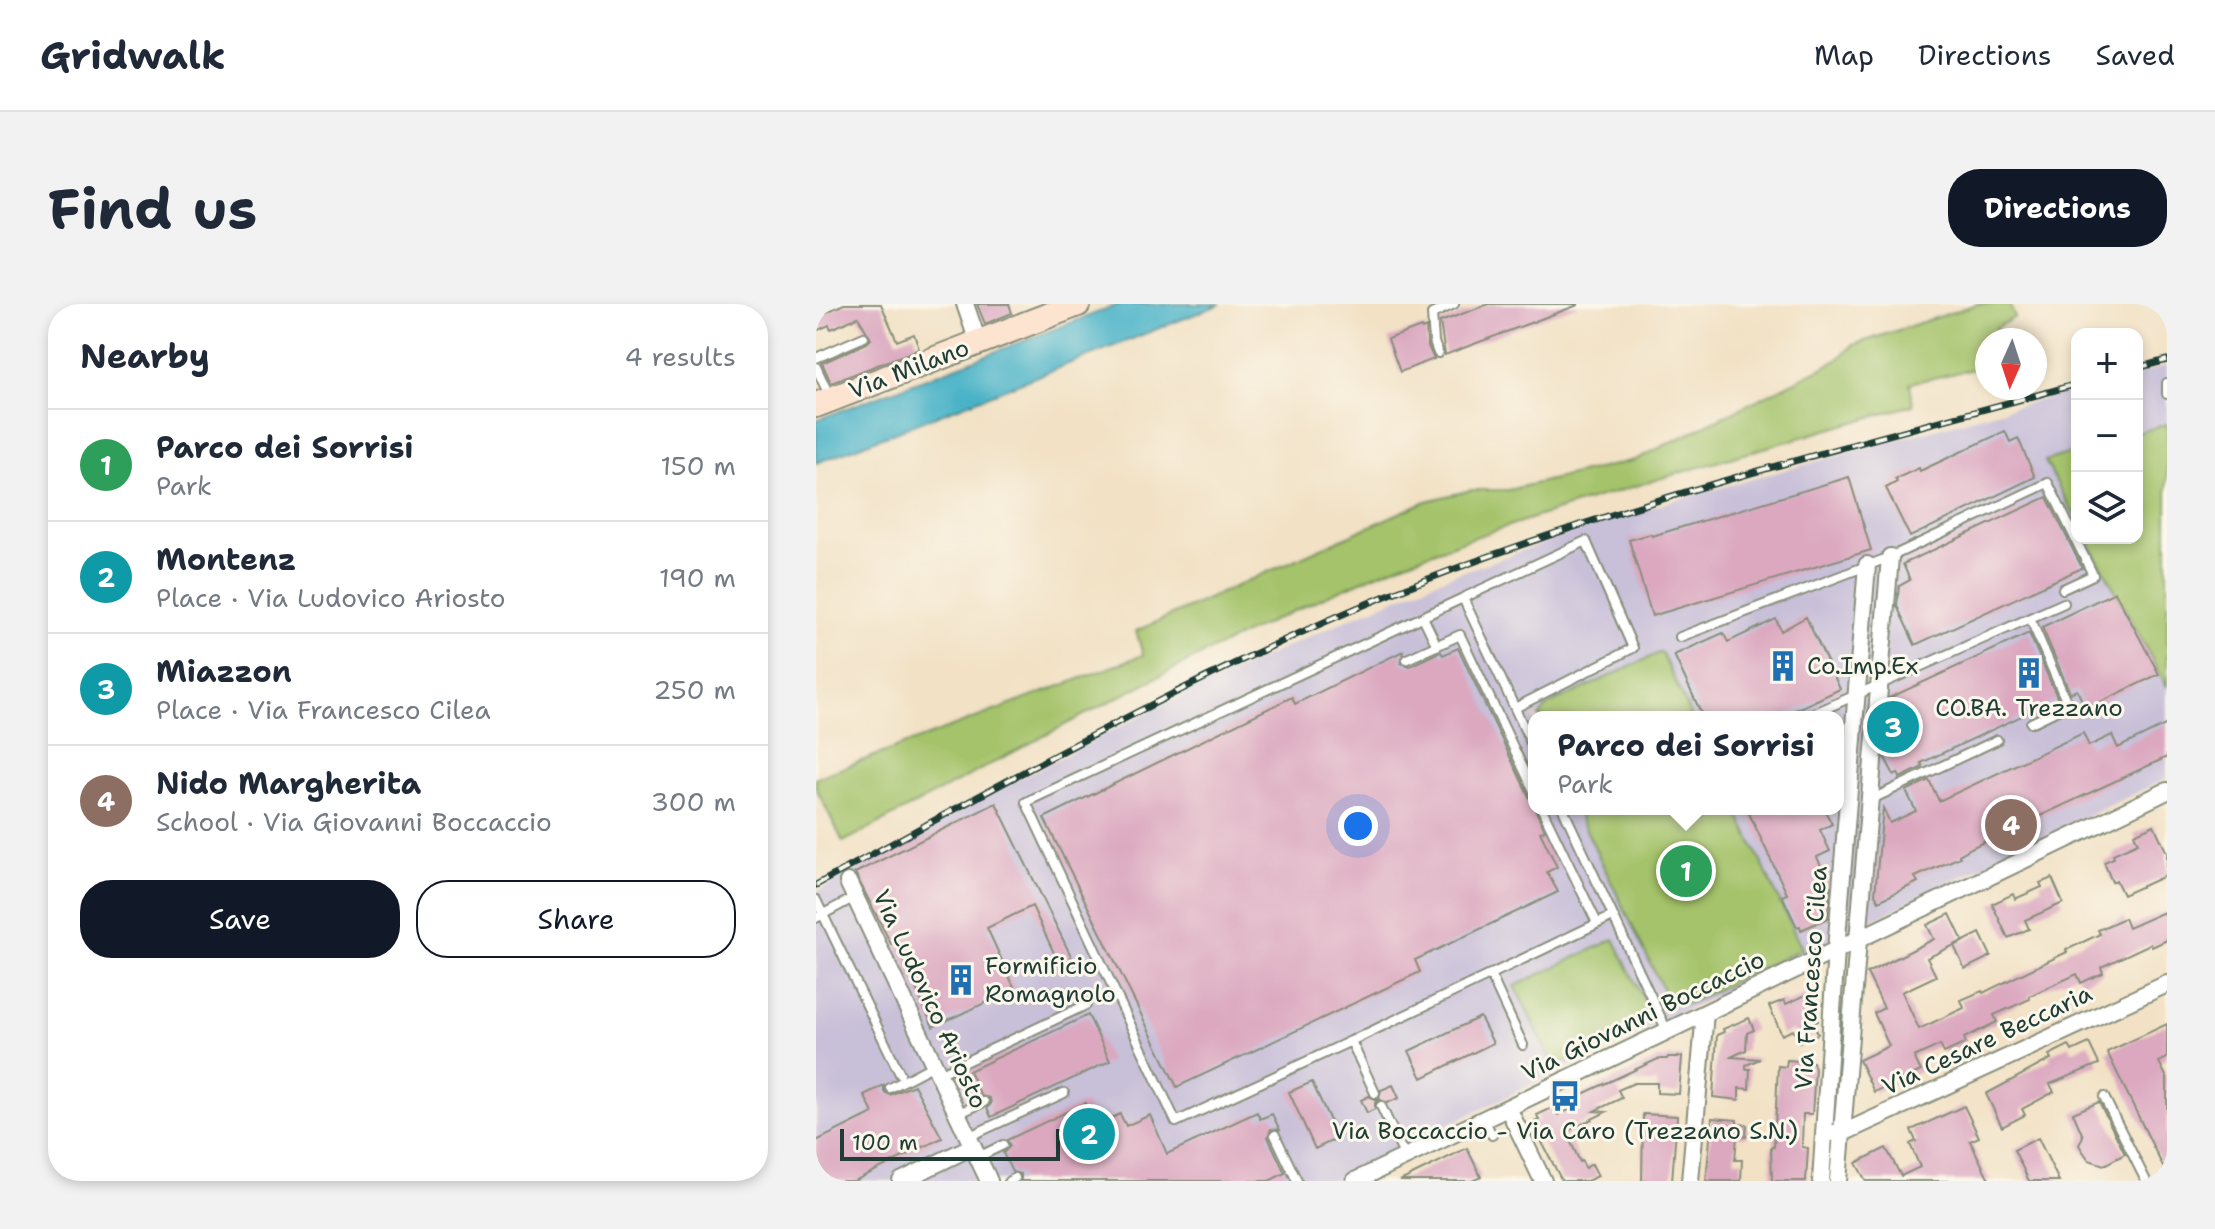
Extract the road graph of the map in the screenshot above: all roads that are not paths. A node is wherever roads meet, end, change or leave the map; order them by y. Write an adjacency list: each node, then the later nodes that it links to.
1 (965, 304): 5 (street)
2 (1078, 304): 5 (main road, Via Milano)
3 (1454, 304): 6 (lane)
4 (864, 337): 7 (lane, Via Milano)
5 (978, 342): 11 (main road, Via Milano)
6 (1438, 353)
7 (816, 358)
8 (816, 367): 11 (lane, Via Milano)
9 (2167, 383): 10 (lane)
10 (2167, 394)
11 (823, 402)
12 (1890, 557): 13 (lane); 14 (lane); 22 (street, Via Francesco Cilea)
13 (1867, 565): 19 (lane); 23 (street, Via Francesco Cilea)
14 (2063, 589)
15 (1463, 598): 17 (lane); 24 (lane); 24 (lane)
16 (2064, 603): 18 (lane)
17 (1423, 617): 20 (lane); 46 (lane)
18 (2030, 618): 22 (lane); 26 (lane)
19 (1680, 637)
20 (1437, 646): 21 (lane); 29 (lane)
21 (1407, 659)
22 (1880, 685): 23 (lane); 31 (street, Via Francesco Cilea)
23 (1857, 694): 25 (lane); 40 (street, Via Francesco Cilea)
24 (1515, 708): 27 (lane)
25 (1819, 711)
26 (2031, 723)
27 (1528, 736)
28 (1997, 740): 31 (lane)
29 (1528, 778)
30 (2167, 791): 39 (street, Via Giovanni Boccaccio)
31 (1870, 800): 39 (street, Via Francesco Cilea)
32 (1545, 815): 38 (lane)
33 (1566, 815): 37 (lane)
34 (852, 889): 36 (lane); 48 (street, Via Ludovico Ariosto)
35 (816, 900): 36 (lane)
36 (820, 916): 49 (lane)
37 (1613, 916): 38 (lane); 45 (lane)
38 (1597, 923): 41 (lane)
39 (1860, 939): 40 (street, Via Giovanni Boccaccio); 60 (street, Via Francesco Cilea)
40 (1836, 950): 44 (street, Via Giovanni Boccaccio); 59 (street, Via Francesco Cilea)
41 (1490, 974): 46 (lane); 47 (lane)
42 (2167, 984): 60 (street, Via Cesare Beccaria)
43 (1086, 1005): 48 (lane)
44 (1705, 1013): 45 (street, Via Giovanni Boccaccio); 71 (street)
45 (1667, 1031): 56 (street, Via Giovanni Boccaccio)
46 (1351, 1041): 52 (lane)
47 (1523, 1045)
48 (937, 1070): 50 (lane); 57 (street, Via Ludovico Ariosto)
49 (900, 1074)
50 (890, 1088)
51 (1064, 1093): 64 (lane)
52 (1375, 1093)
53 (2104, 1097): 74 (lane)
54 (984, 1102): 57 (lane)
55 (1381, 1106): 65 (lane)
56 (1508, 1108): 58 (street, Via Giovanni Boccaccio); 70 (street)
57 (957, 1114): 64 (street, Via Ludovico Ariosto)
58 (1484, 1119): 62 (lane); 65 (street, Via Giovanni Boccaccio)
59 (1825, 1133): 60 (street, Via Cesare Beccaria); 72 (street, Via Francesco Cilea)
60 (1843, 1133): 73 (street, Via Francesco Cilea)
61 (1275, 1135): 68 (lane)
62 (1492, 1135)
63 (1003, 1145): 64 (lane)
64 (973, 1147): 66 (street); 67 (street, Via Ludovico Ariosto)
65 (1405, 1157): 69 (street, Via Giovanni Boccaccio)
66 (901, 1181)
67 (989, 1181)
68 (1297, 1181)
69 (1355, 1181)
70 (1543, 1181)
71 (1690, 1181)
72 (1821, 1181)
73 (1838, 1181)
74 (2146, 1181)

